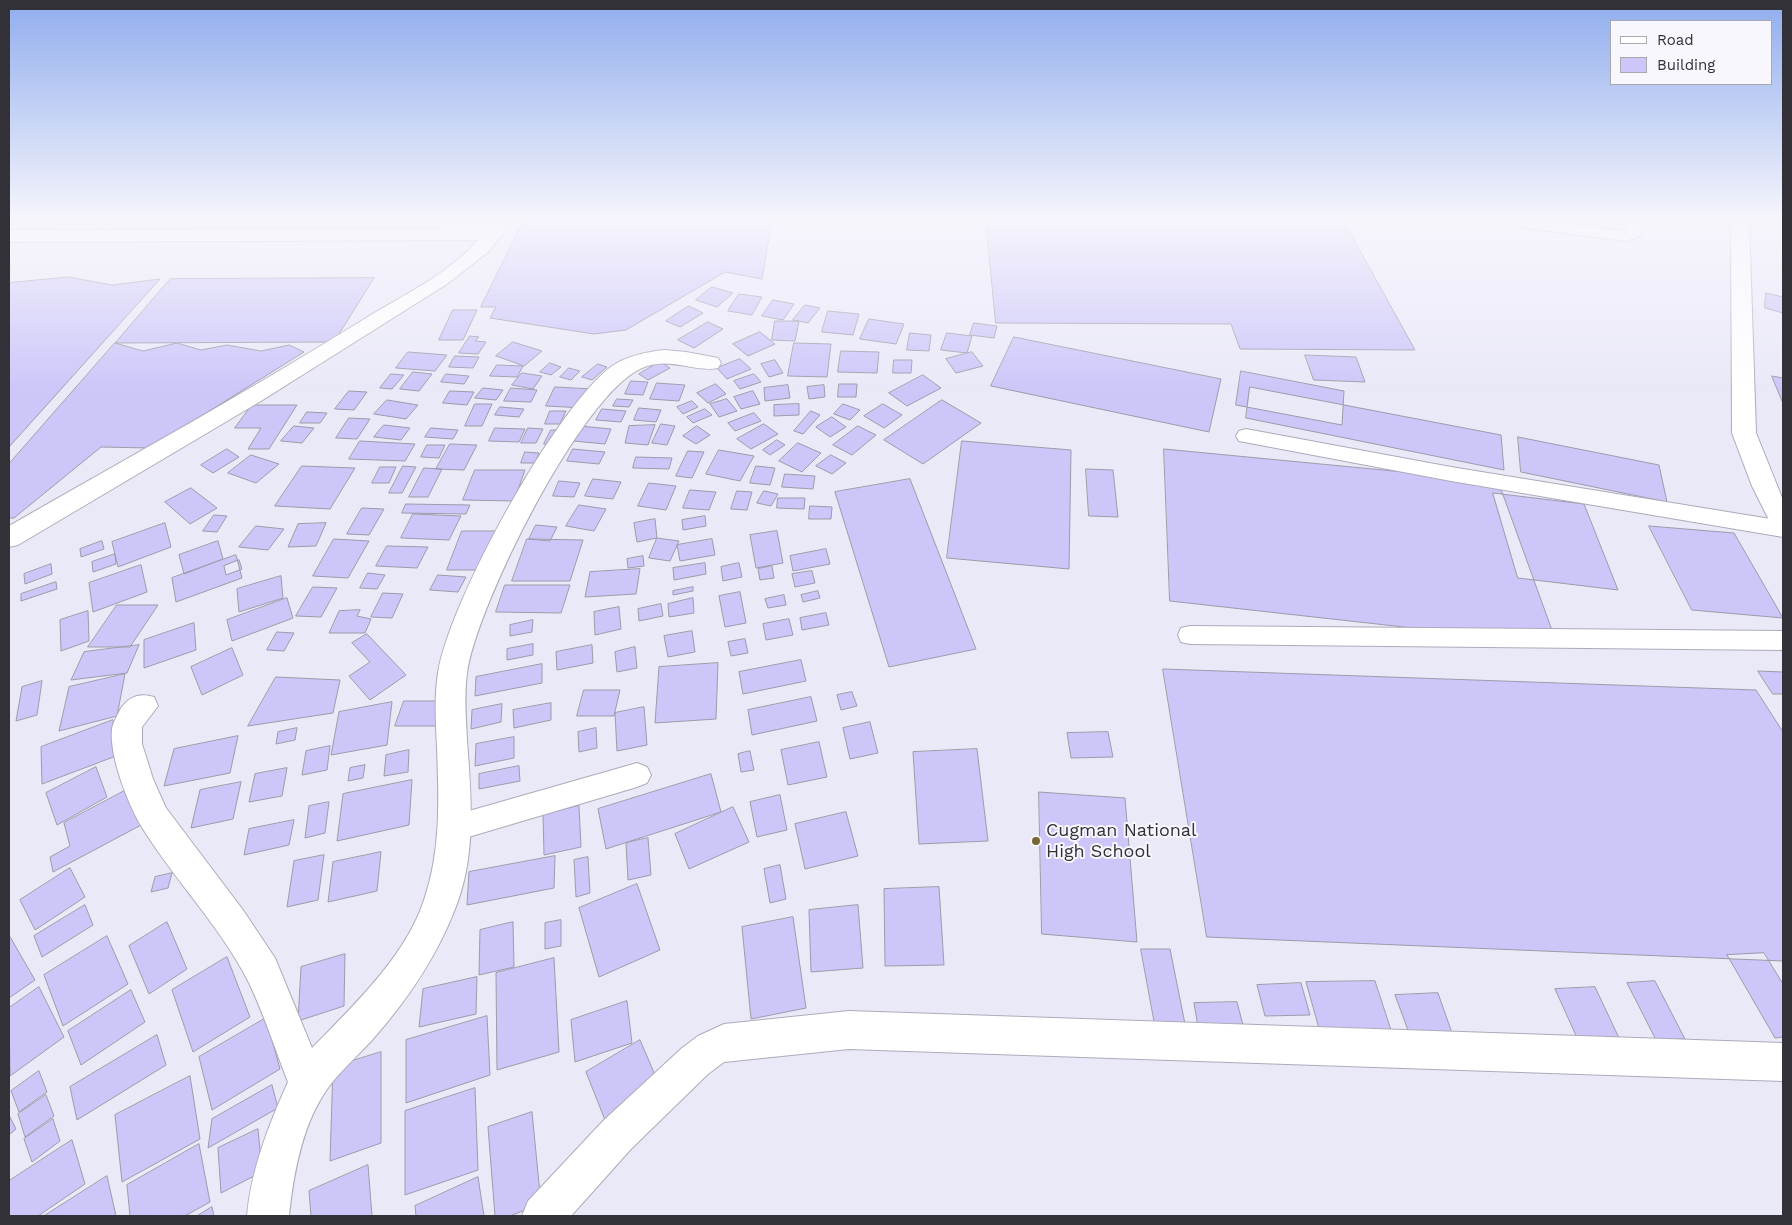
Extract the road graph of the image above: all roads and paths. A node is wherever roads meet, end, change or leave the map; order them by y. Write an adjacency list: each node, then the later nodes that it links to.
1 (441, 277): 7 (street)
2 (1741, 277): 5 (street)
3 (710, 363): 12 (street)
4 (1246, 436): 6 (lane)
5 (1783, 524)
6 (1783, 529)
7 (9, 538)
8 (1190, 635): 9 (lane)
9 (1783, 641)
10 (143, 706): 14 (street)
11 (637, 775): 12 (lane)
12 (455, 828): 14 (street)
13 (1783, 1062): 16 (street)
14 (308, 1084): 15 (street)
15 (268, 1216)
16 (543, 1216)

